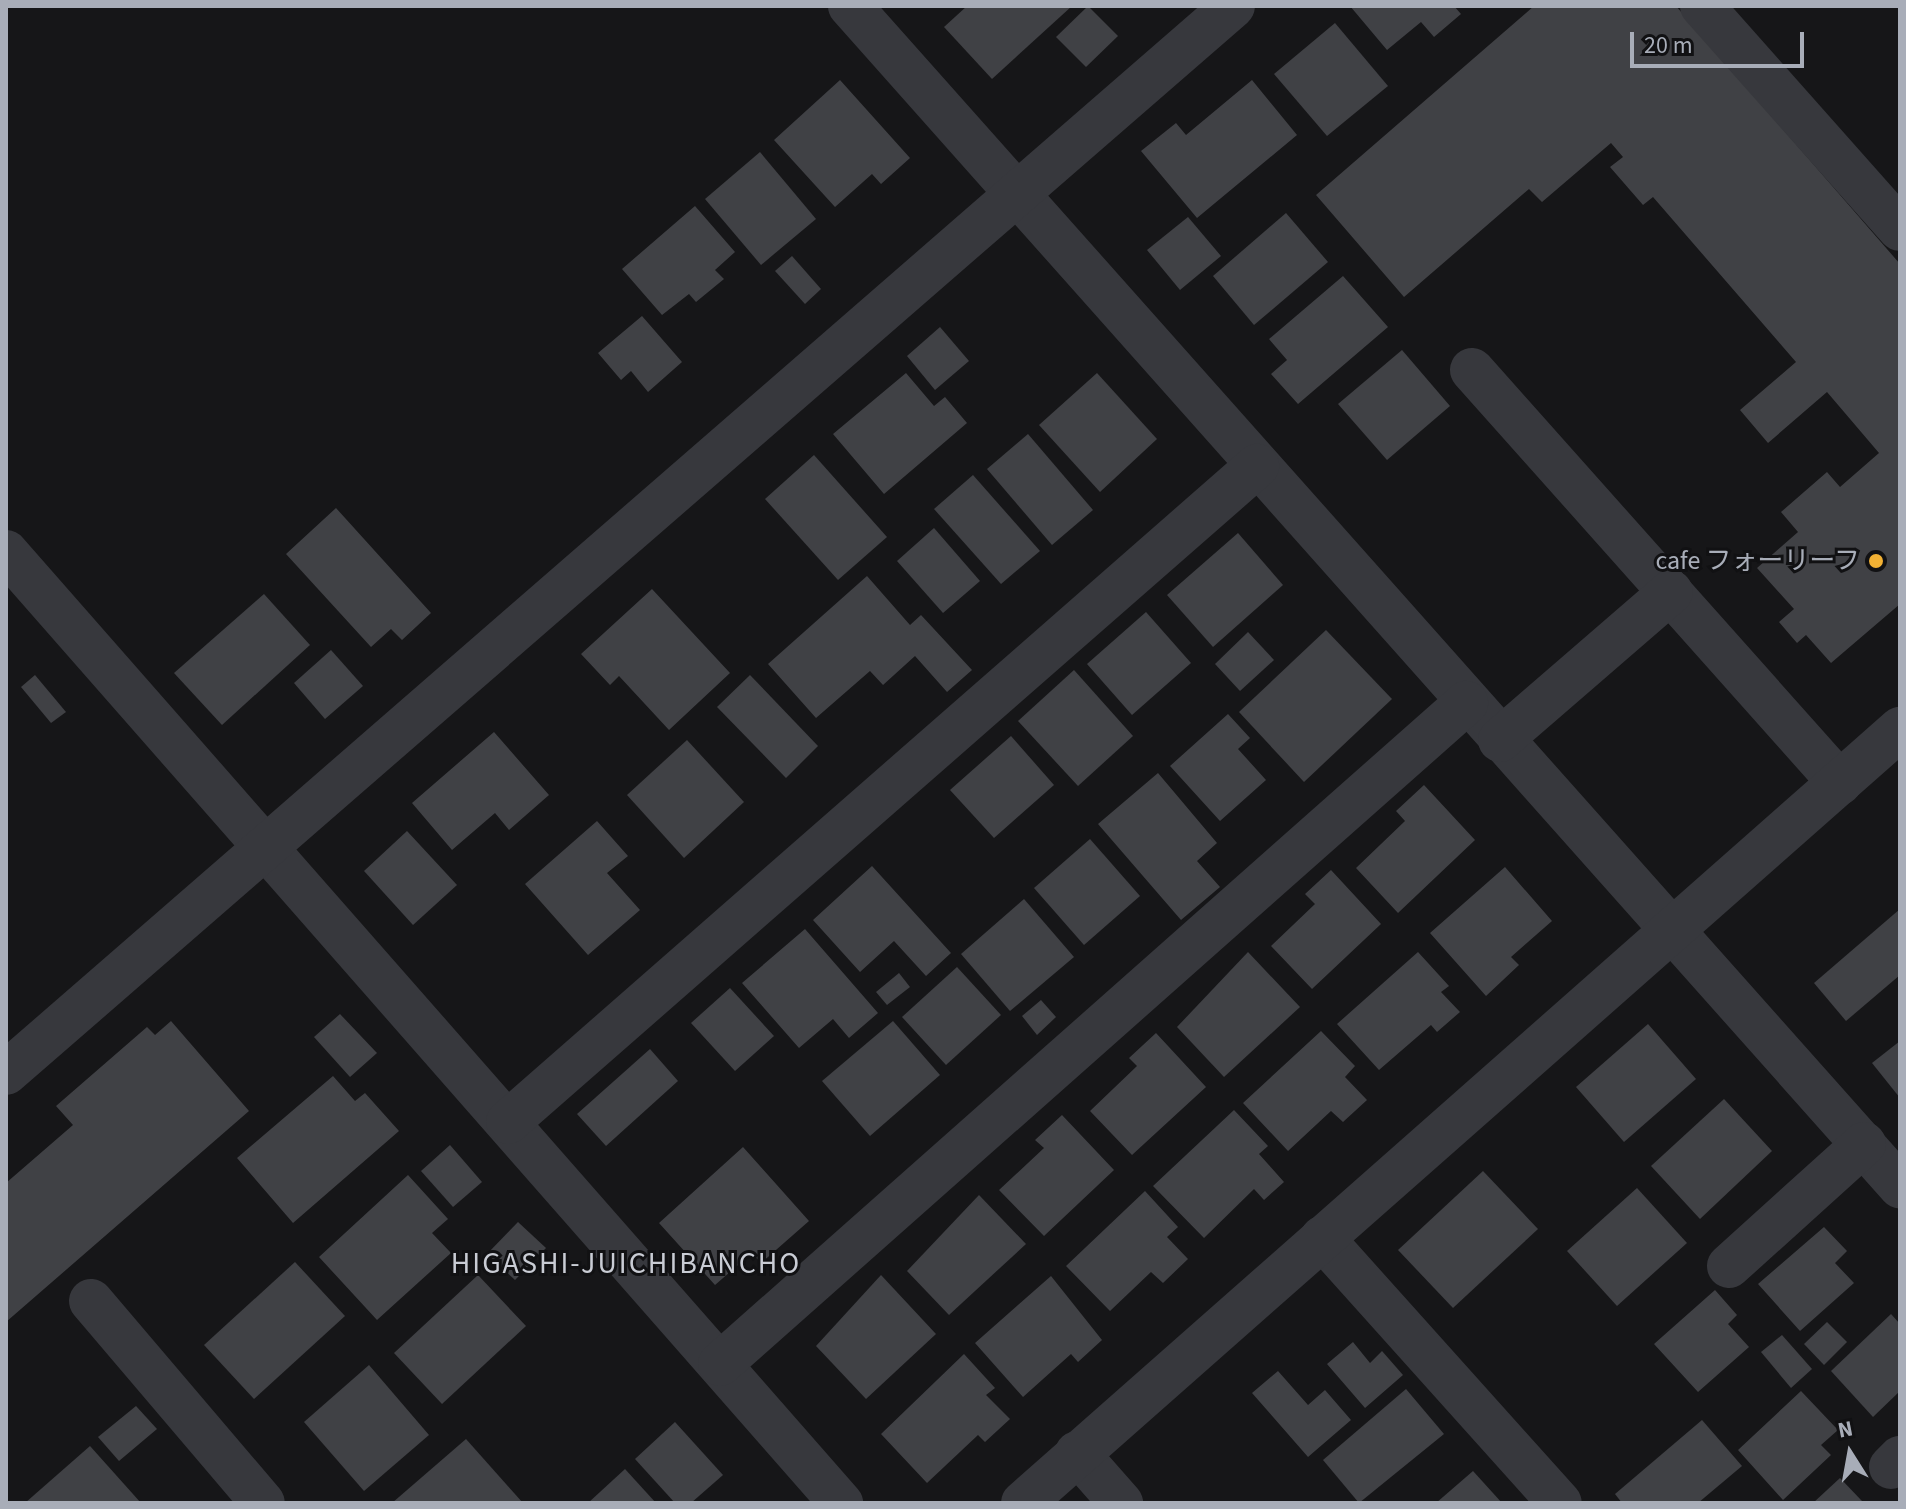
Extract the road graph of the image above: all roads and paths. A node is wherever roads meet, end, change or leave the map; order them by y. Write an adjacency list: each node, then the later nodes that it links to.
1 (850, 6): 4 (street)
2 (1233, 6): 4 (street)
3 (1702, 6): 5 (street)
4 (1019, 197): 7 (street); 14 (street)
5 (1900, 229)
6 (1472, 370): 9 (street)
7 (1257, 466): 10 (street); 17 (street)
8 (6, 552): 14 (street)
9 (1671, 592): 12 (street); 13 (street)
10 (1466, 703): 12 (street); 23 (street)
11 (1900, 729): 13 (street)
12 (1500, 740): 15 (street)
13 (1840, 783): 15 (street)
14 (263, 846): 16 (street); 17 (street)
15 (1672, 928): 18 (street); 20 (street)
16 (6, 1073)
17 (508, 1122): 23 (street)
18 (1864, 1144): 19 (street); 21 (street)
19 (1900, 1186)
20 (1322, 1238): 24 (street); 29 (street)
21 (1729, 1266)
22 (91, 1301): 25 (street)
23 (720, 1364): 26 (street)
24 (1077, 1453): 27 (street); 28 (street)
25 (263, 1503)
26 (841, 1503)
27 (1023, 1503)
28 (1121, 1503)
29 (1560, 1503)

